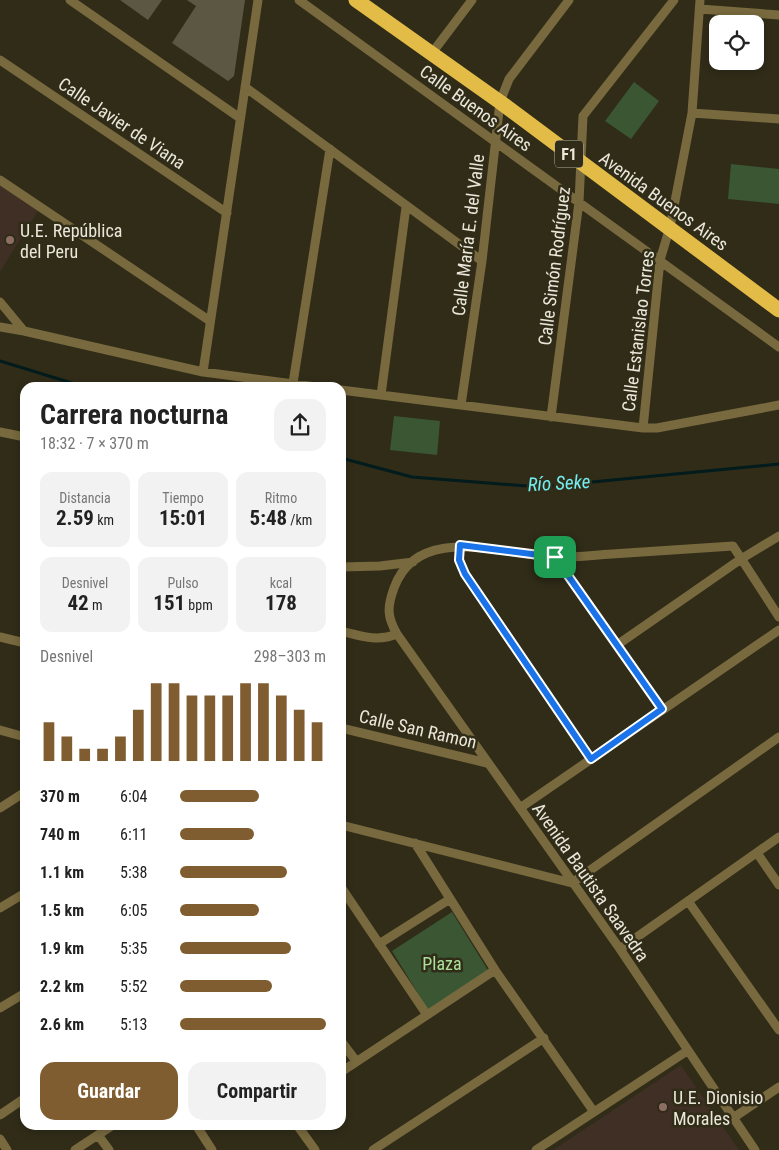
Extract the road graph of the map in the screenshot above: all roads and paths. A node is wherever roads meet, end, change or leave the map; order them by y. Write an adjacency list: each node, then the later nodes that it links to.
1 (70, 0): 15 (street)
2 (258, 0): 12 (street)
3 (299, 0): 17 (street, Calle Buenos Aires)
4 (472, 0): 10 (street)
5 (569, 0): 13 (street, Calle María E. del Valle)
6 (674, 0): 19 (street, Calle Simón Rodríguez)
7 (364, 2): 10 (highway, Avenida Buenos Aires / F1)
8 (700, 5): 9 (street); 14 (street, Calle Estanislao Torres)
9 (779, 15)
10 (432, 53): 13 (highway, Avenida Buenos Aires / F1)
11 (0, 60): 23 (street, Calle Javier de Viana)
12 (245, 87): 15 (street); 18 (street)
13 (500, 102): 17 (street, Calle María E. del Valle); 19 (highway, Avenida Buenos Aires / F1)
14 (692, 113): 16 (street); 24 (street, Calle Estanislao Torres)
15 (240, 118): 23 (street)
16 (779, 119)
17 (496, 143): 21 (street, Calle Buenos Aires); 26 (street, Calle María E. del Valle)
18 (330, 149): 22 (street); 35 (street)
19 (582, 164): 21 (street, Calle Simón Rodríguez); 24 (highway, Avenida Buenos Aires / F1)
20 (0, 180): 29 (street)
21 (579, 202): 25 (street, Calle Buenos Aires); 40 (street, Calle Simón Rodríguez)
22 (406, 206): 26 (street); 37 (street)
23 (227, 212): 29 (street)
24 (670, 227): 25 (street, Calle Estanislao Torres); 28 (highway, Avenida Buenos Aires / F1)
25 (660, 260): 32 (street, Calle Buenos Aires); 41 (street, Calle Estanislao Torres)
26 (482, 261): 38 (street, Calle María E. del Valle)
27 (0, 302): 31 (street)
28 (779, 310)
29 (210, 322): 33 (street)
30 (0, 327): 31 (street)
31 (24, 331): 33 (street)
32 (779, 347)
33 (203, 372): 34 (street)
34 (278, 382)
35 (293, 382)
36 (346, 391): 37 (street)
37 (381, 395): 38 (street)
38 (461, 405): 40 (street)
39 (779, 405): 41 (street)
40 (551, 417): 41 (street)
41 (643, 428)
42 (0, 432): 43 (street)
43 (20, 436)
44 (779, 536): 47 (street)
45 (460, 545): 46 (street); 48 (street); 62 (street)
46 (555, 557): 47 (street); 56 (street)
47 (741, 559): 50 (street); 56 (street)
48 (414, 562): 49 (street); 53 (street, Avenida Bautista Saavedra)
49 (346, 567)
50 (779, 616)
51 (779, 630): 57 (street)
52 (346, 632): 53 (street)
53 (397, 634): 63 (street, Avenida Bautista Saavedra)
54 (0, 637): 55 (street)
55 (20, 642)
56 (617, 645): 57 (street)
57 (662, 709): 62 (street)
58 (346, 729): 63 (street, Calle San Ramon)
59 (0, 730): 60 (street)
60 (20, 736)
61 (779, 737): 71 (street)
62 (591, 759): 66 (street)
63 (487, 762): 66 (street, Avenida Bautista Saavedra)
64 (20, 795): 65 (street)
65 (0, 808)
66 (520, 808): 71 (street, Avenida Bautista Saavedra)
67 (346, 826): 69 (street)
68 (779, 837): 70 (street)
69 (415, 843): 71 (street); 75 (street)
70 (757, 853): 72 (street); 76 (street)
71 (572, 883): 79 (street, Avenida Bautista Saavedra)
72 (779, 885)
73 (346, 894): 78 (street)
74 (20, 896): 77 (street)
75 (450, 899): 78 (street); 80 (street)
76 (688, 901): 79 (street); 84 (street)
77 (0, 908)
78 (379, 944): 83 (street)
79 (620, 950): 87 (street, Avenida Bautista Saavedra)
80 (495, 970): 83 (street); 85 (street)
81 (20, 996): 82 (street)
82 (0, 1008)
83 (427, 1015): 88 (street)
84 (779, 1030)
85 (544, 1038): 92 (street); 105 (street)
86 (346, 1048): 88 (street)
87 (687, 1051): 92 (street); 94 (street, Avenida Bautista Saavedra)
88 (356, 1062): 89 (street)
89 (346, 1069)
90 (779, 1087): 94 (street)
91 (20, 1101): 93 (street)
92 (594, 1112): 106 (street)
93 (0, 1115)
94 (733, 1118): 107 (street, Avenida Bautista Saavedra)
95 (106, 1130): 98 (street)
96 (199, 1130): 103 (street)
97 (301, 1130): 104 (street)
98 (98, 1135): 101 (street); 102 (street)
99 (0, 1140): 100 (street)
100 (7, 1150)
101 (75, 1150)
102 (108, 1150)
103 (212, 1150)
104 (315, 1150)
105 (374, 1150)
106 (536, 1150)
107 (756, 1150)

